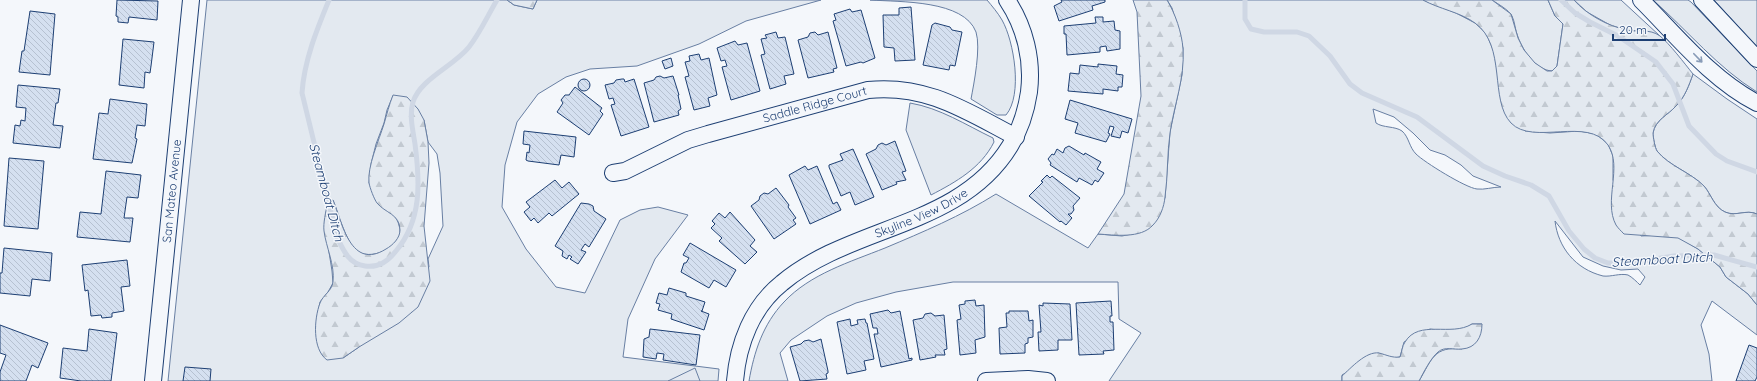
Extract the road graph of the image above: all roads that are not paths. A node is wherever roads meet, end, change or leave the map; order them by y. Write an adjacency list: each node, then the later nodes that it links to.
1 (191, 0): 9 (street, San Mateo Avenue)
2 (1007, 0): 7 (street, Skyline View Drive)
3 (1641, 0): 6 (street, one-way to 6)
4 (1702, 0): 5 (street)
5 (1757, 59)
6 (1757, 103)
7 (1016, 137): 8 (street, Saddle Ridge Court); 10 (street, Skyline View Drive)
8 (613, 173)
9 (153, 381)
10 (734, 381)
11 (986, 381): 12 (street)
12 (1047, 381)

